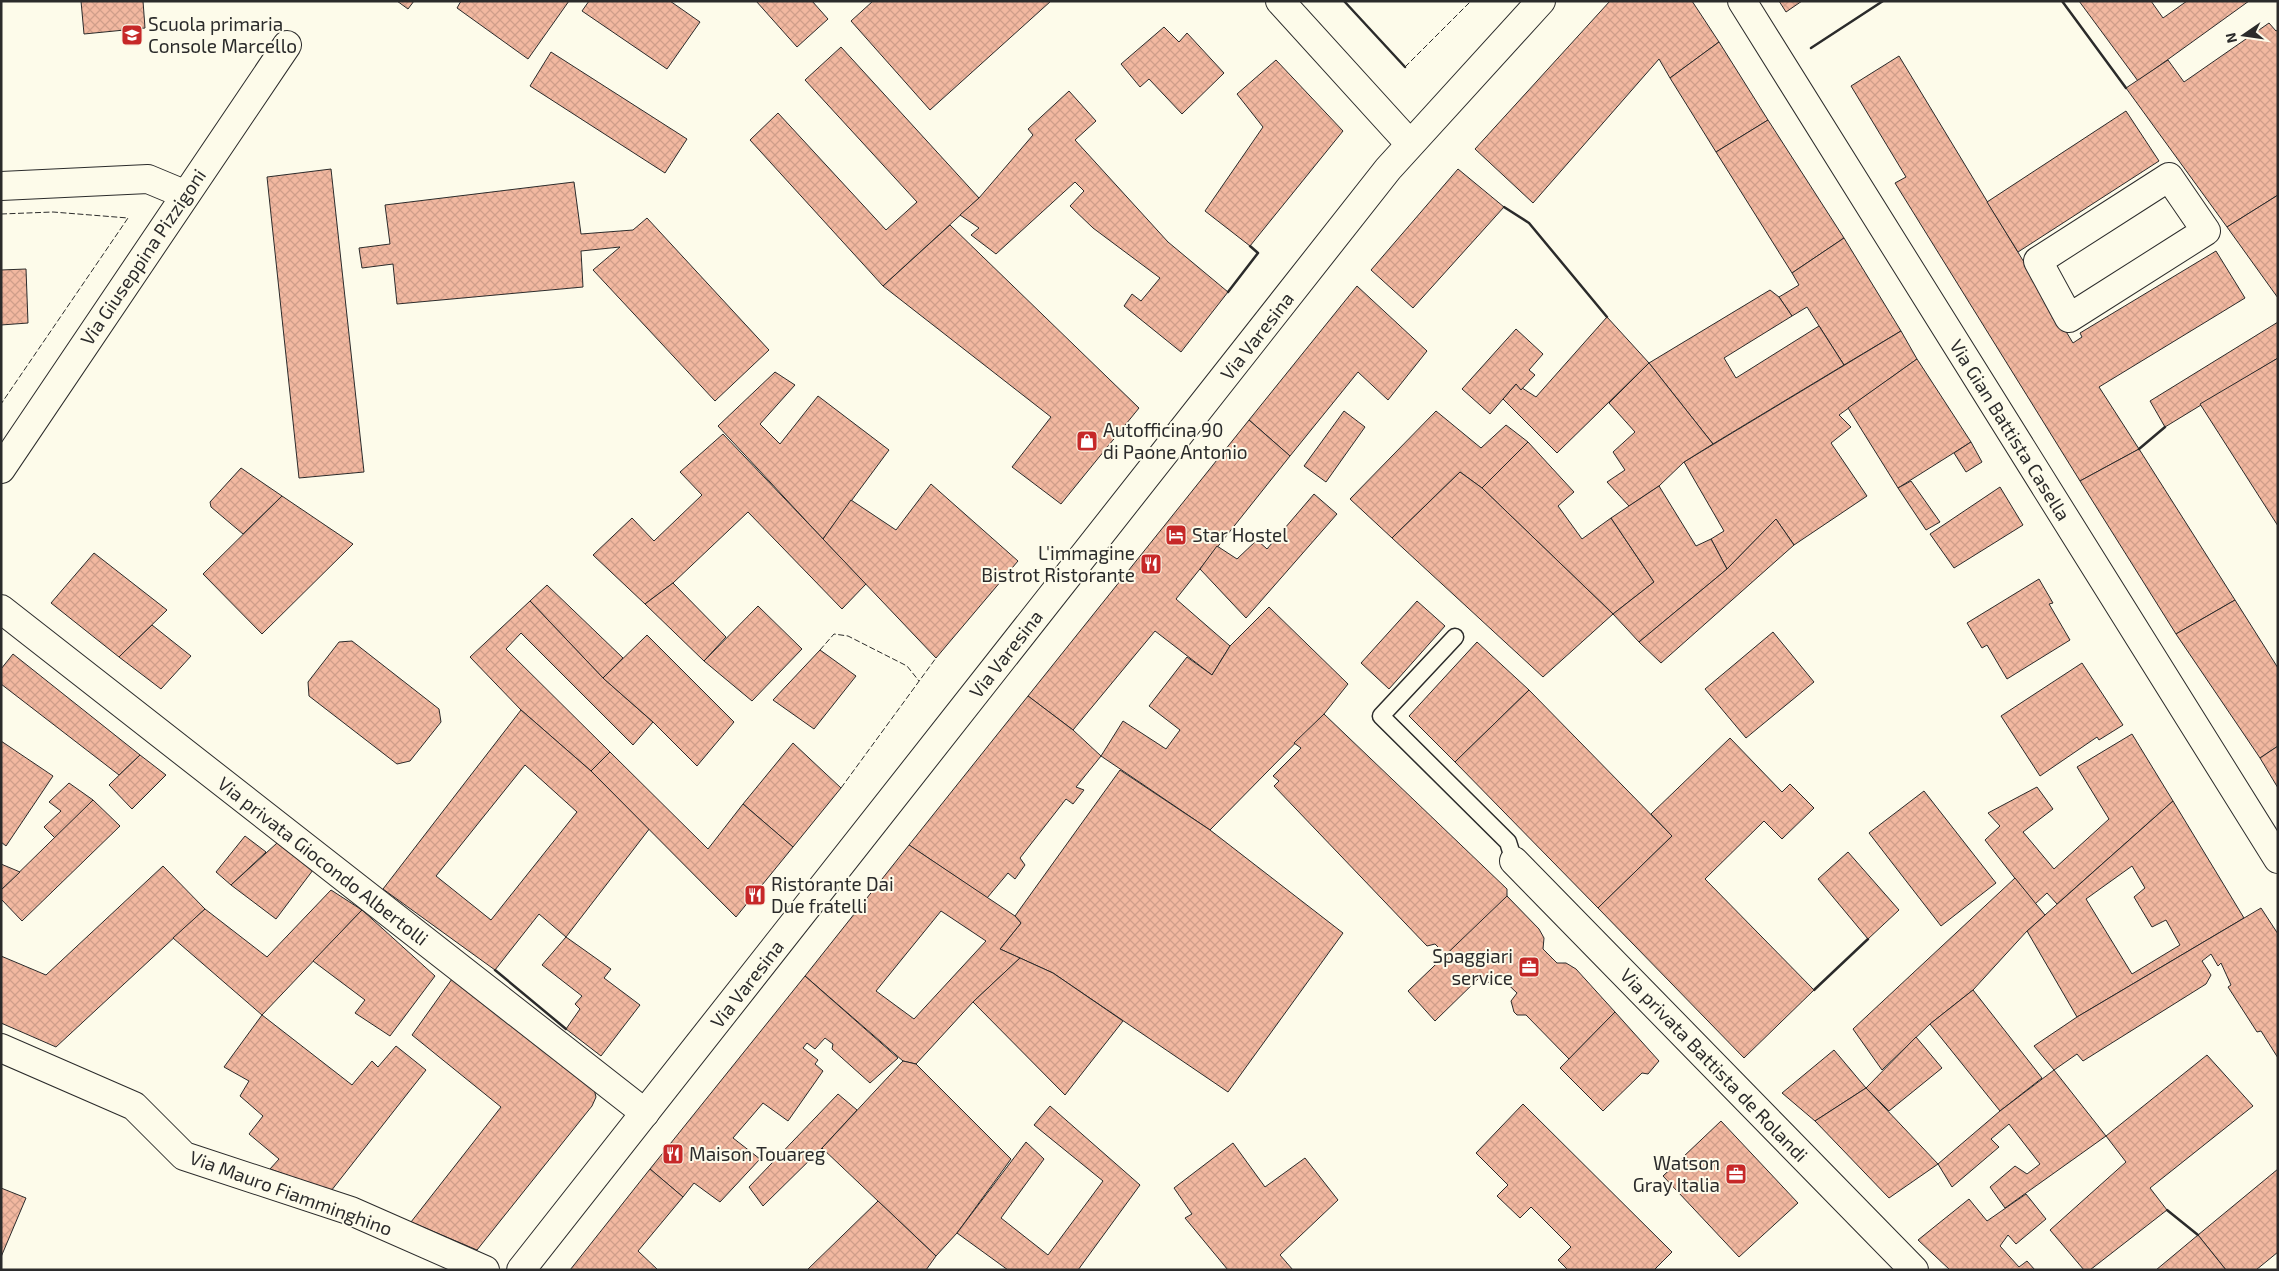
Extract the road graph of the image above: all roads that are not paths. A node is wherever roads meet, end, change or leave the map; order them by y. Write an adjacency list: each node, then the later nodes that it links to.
1 (1280, 1): 5 (street)
2 (1541, 1): 5 (street, Via Varesina)
3 (1742, 1): 12 (street, Via Gian Battista Casella)
4 (286, 45): 7 (street, Via Giuseppina Pizzigoni)
5 (1410, 144): 15 (street, Via Varesina)
6 (1, 186): 7 (street)
7 (184, 194): 9 (street, Via Giuseppina Pizzigoni)
8 (2206, 232): 8 (street)
9 (1, 470)
10 (1, 609): 15 (street, Via privata Giocondo Albertolli)
11 (1455, 638): 13 (lane)
12 (2278, 859)
13 (1514, 861): 18 (street, Via privata Battista de Rolandi)
14 (1, 1048): 16 (street, Via Mauro Fiamminghino)
15 (645, 1113): 17 (street, Via Varesina)
16 (485, 1270)
17 (521, 1270)
18 (1914, 1270)

